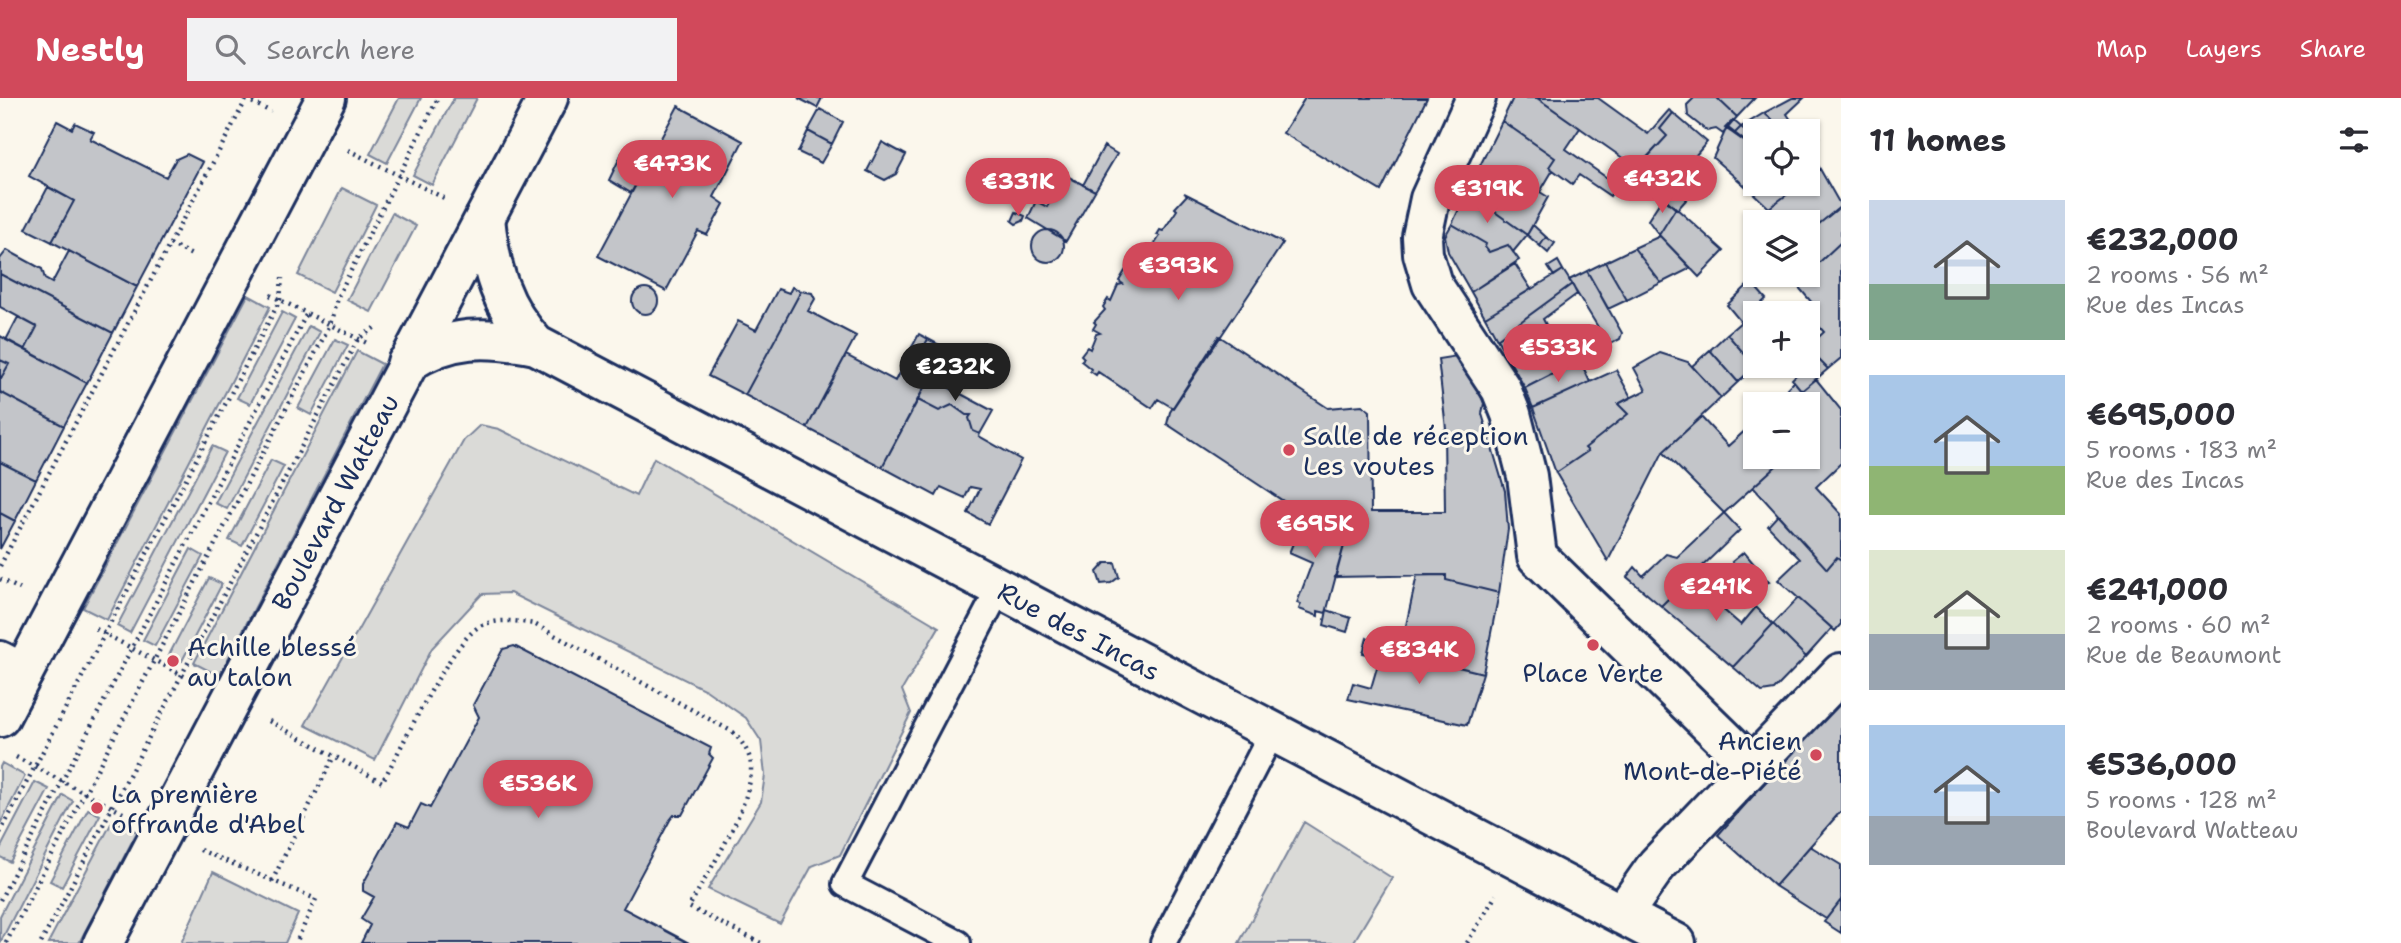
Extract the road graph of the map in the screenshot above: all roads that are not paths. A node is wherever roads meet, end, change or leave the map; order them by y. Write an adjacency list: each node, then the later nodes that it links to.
1 (548, 98): 4 (street, Boulevard Watteau)
2 (1476, 98): 12 (street)
3 (318, 114): 8 (street)
4 (485, 218): 5 (street); 6 (street, Boulevard Watteau)
5 (536, 345): 6 (street); 7 (street, Rue des Incas)
6 (407, 363): 14 (street, Boulevard Watteau)
7 (999, 589): 10 (street, Rue des Incas); 15 (lane)
8 (12, 667): 11 (street)
9 (1841, 673): 12 (street)
10 (1272, 733): 13 (street, Rue des Incas); 16 (lane)
11 (4, 734)
12 (1752, 766): 13 (street)
13 (1622, 915): 17 (street)
14 (103, 943)
15 (958, 943)
16 (1163, 943)
17 (1676, 943)

